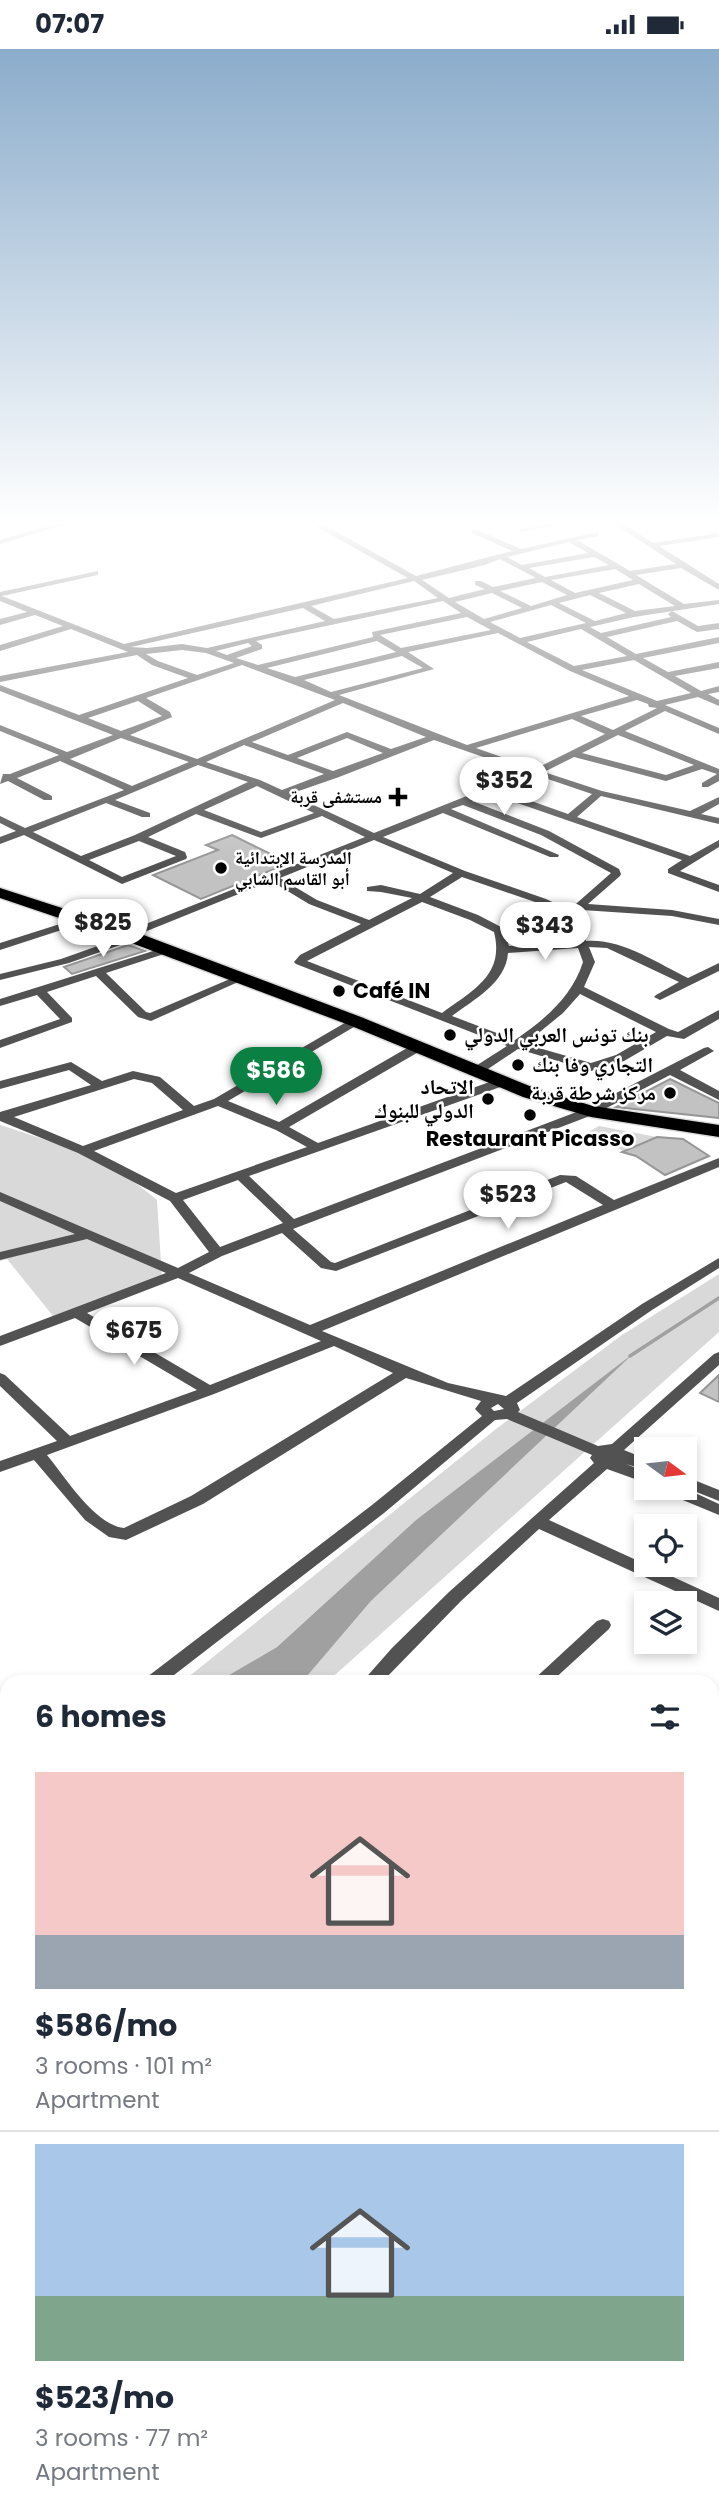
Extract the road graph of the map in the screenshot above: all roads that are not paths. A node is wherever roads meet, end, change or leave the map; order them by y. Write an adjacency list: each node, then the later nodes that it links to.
1 (42, 635): 16 (street)
2 (95, 635): 15 (street)
3 (172, 635): 15 (street)
4 (272, 635): 12 (street)
5 (374, 635): 11 (street)
6 (478, 635): 19 (street)
7 (509, 635): 14 (street)
8 (544, 635): 14 (street)
9 (604, 635): 10 (street)
10 (600, 636): 20 (street)
11 (378, 638): 19 (street); 24 (street)
12 (249, 640): 17 (street); 21 (street)
13 (719, 640): 20 (street)
14 (519, 641): 25 (street)
15 (124, 646): 18 (street)
16 (0, 648)
17 (207, 651): 18 (street); 21 (street)
18 (140, 652): 27 (street); 28 (street)
19 (402, 652): 29 (street); 34 (street)
20 (637, 657): 25 (street); 26 (street)
21 (226, 658): 22 (street)
22 (241, 663): 24 (street); 27 (street)
23 (719, 666): 26 (street)
24 (255, 668): 29 (street)
25 (573, 669): 36 (street)
26 (667, 675): 33 (street)
27 (196, 678): 35 (street)
28 (0, 679)
29 (295, 680): 34 (street)
30 (0, 688): 32 (street)
31 (719, 689): 33 (street)
32 (15, 693): 37 (street); 43 (street)
33 (698, 693): 39 (street); 40 (street)
34 (332, 694): 38 (street)
35 (136, 697): 43 (street); 47 (street)
36 (636, 697): 40 (street); 42 (street)
37 (0, 698)
38 (344, 699): 48 (street); 49 (street)
39 (719, 703)
40 (652, 705): 41 (street)
41 (663, 709): 45 (street); 46 (street)
42 (573, 716): 46 (street); 50 (street)
43 (80, 718): 47 (street)
44 (0, 728): 53 (street)
45 (719, 731)
46 (615, 733): 52 (street); 56 (street)
47 (126, 735): 53 (street); 55 (street)
48 (433, 737): 50 (street); 51 (street)
49 (243, 742): 54 (street); 55 (street)
50 (467, 748): 57 (street)
51 (393, 753): 54 (street); 59 (street)
52 (574, 754): 56 (street); 57 (street)
53 (65, 757): 60 (street); 64 (street)
54 (290, 757): 59 (street)
55 (197, 762): 62 (street); 64 (street)
56 (704, 765): 58 (street)
57 (536, 772): 65 (street); 67 (street)
58 (719, 772)
59 (336, 775): 66 (street)
60 (3, 777): 68 (street)
61 (719, 777): 63 (street)
62 (257, 782): 66 (street); 73 (street)
63 (705, 785)
64 (132, 790): 69 (street)
65 (490, 790): 71 (street); 77 (street)
66 (282, 793): 74 (street)
67 (599, 793): 75 (street); 77 (street)
68 (48, 798)
69 (106, 800): 76 (street); 80 (street)
70 (719, 800): 75 (street)
71 (463, 801): 72 (street); 85 (street)
72 (442, 809): 81 (street); 86 (street)
73 (196, 811): 74 (street); 82 (street)
74 (325, 812): 81 (street)
75 (693, 814): 79 (street)
76 (146, 815)
77 (569, 818): 87 (street)
78 (0, 819): 80 (street)
79 (719, 821)
80 (24, 832): 83 (street); 88 (street)
81 (372, 836): 90 (street); 91 (street)
82 (139, 837): 88 (street); 88 (street)
83 (0, 841)
84 (719, 842): 87 (street)
85 (572, 847): 86 (street); 96 (street)
86 (554, 855): 89 (street)
87 (688, 859): 92 (street)
88 (80, 860)
89 (537, 863)
90 (461, 873): 95 (street); 97 (street)
91 (271, 877): 100 (street); 101 (street)
92 (719, 888)
93 (371, 889): 95 (street)
94 (3, 896): 98 (highway)
95 (421, 898): 100 (street); 105 (street)
96 (580, 907): 97 (street); 99 (street)
97 (570, 915): 102 (street)
98 (82, 920): 101 (highway); 103 (street)
99 (719, 922)
100 (370, 924): 116 (street)
101 (130, 936): 104 (highway); 108 (street)
102 (583, 943): 105 (street); 110 (street); 111 (street)
103 (0, 947)
104 (166, 950): 107 (street); 109 (highway)
105 (505, 950): 116 (street)
106 (719, 966): 110 (street)
107 (99, 972): 109 (street); 112 (street)
108 (0, 978)
109 (241, 978): 117 (highway)
110 (688, 982): 113 (street)
111 (579, 989): 118 (street); 120 (street)
112 (41, 992): 114 (street); 119 (street)
113 (660, 997)
114 (0, 1003)
115 (719, 1014): 118 (street)
116 (444, 1017): 120 (street)
117 (355, 1021): 121 (highway); 129 (street)
118 (665, 1033): 120 (street)
119 (0, 1044)
120 (516, 1045): 123 (street)
121 (418, 1047): 123 (highway); 133 (street)
122 (708, 1051): 124 (street)
123 (475, 1072): 125 (highway)
124 (672, 1072): 128 (street); 131 (street)
125 (502, 1082): 131 (highway); 135 (street)
126 (0, 1085): 127 (street)
127 (100, 1085): 130 (street); 132 (street)
128 (719, 1096)
129 (218, 1101): 130 (street); 133 (street)
130 (192, 1111): 136 (street)
131 (591, 1111): 134 (highway); 142 (street)
132 (1, 1117): 136 (street)
133 (280, 1127): 135 (street)
134 (718, 1131)
135 (318, 1148): 138 (street)
136 (83, 1150): 140 (street)
137 (719, 1162): 141 (street)
138 (240, 1175): 140 (street); 142 (street)
139 (0, 1196): 143 (street)
140 (175, 1198): 144 (street)
141 (614, 1206): 142 (street); 149 (street)
142 (288, 1227): 144 (street)
143 (86, 1235): 145 (street); 147 (street)
144 (217, 1253): 147 (street)
145 (0, 1256)
146 (719, 1262): 157 (street)
147 (177, 1274): 148 (street); 149 (street)
148 (77, 1313): 150 (street); 155 (street)
149 (311, 1330): 151 (street)
150 (0, 1341)
151 (334, 1341): 153 (street); 155 (street)
152 (719, 1357): 160 (street)
153 (405, 1372): 156 (street); 159 (street)
154 (0, 1378): 158 (street)
155 (209, 1391): 158 (street)
156 (488, 1408): 157 (street); 171 (street)
157 (510, 1411): 160 (street)
158 (67, 1442): 159 (street)
159 (38, 1454): 162 (street)
160 (607, 1456): 161 (street); 163 (street); 168 (street)
161 (634, 1462)
162 (0, 1468)
163 (634, 1471)
164 (697, 1487): 165 (street)
165 (719, 1496)
166 (696, 1500): 167 (street)
167 (719, 1510)
168 (538, 1522): 169 (street); 172 (street)
169 (719, 1605)
170 (603, 1625): 173 (street)
171 (162, 1675)
172 (377, 1675)
173 (548, 1675)

